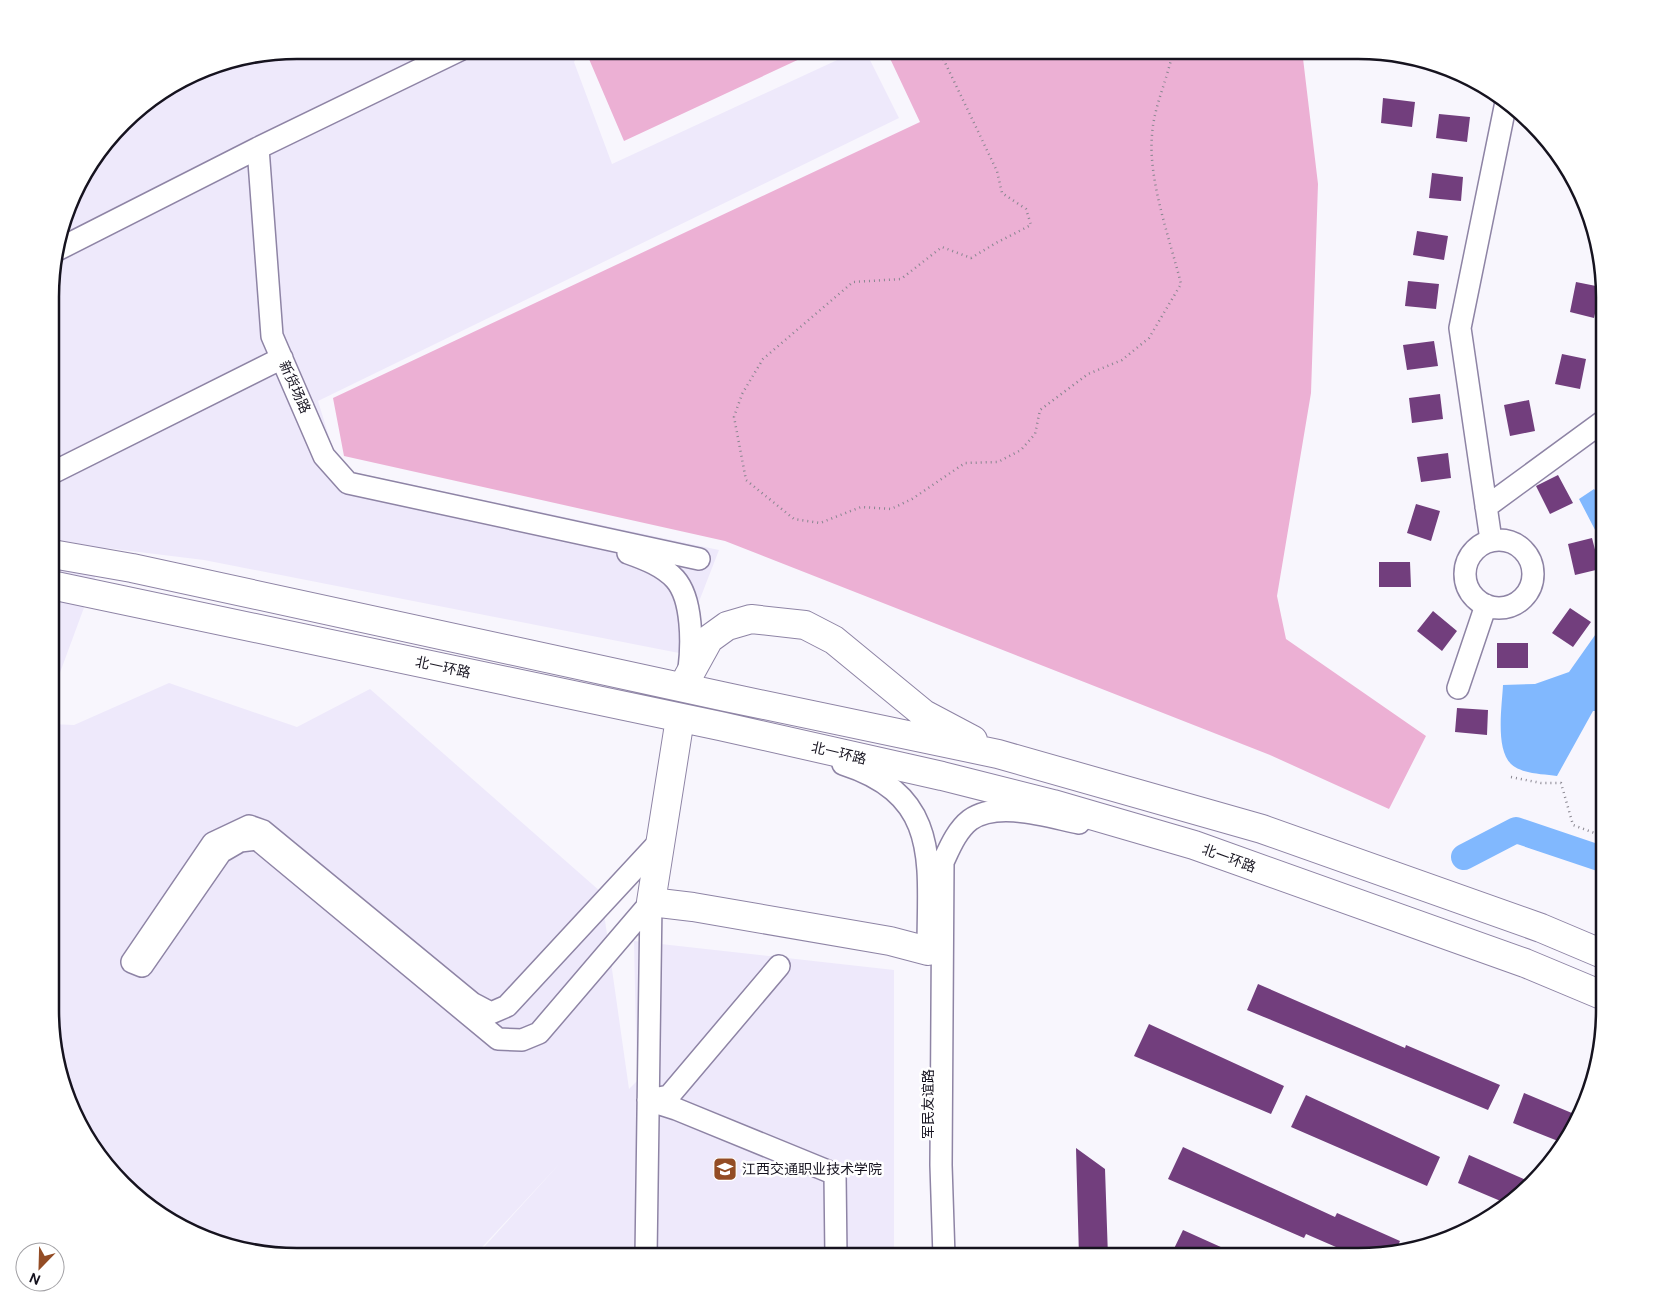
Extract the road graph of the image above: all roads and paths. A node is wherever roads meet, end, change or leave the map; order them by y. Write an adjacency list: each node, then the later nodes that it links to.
1 (441, 59): 5 (street)
2 (943, 59): 3 (path)
3 (1171, 59)
4 (1505, 109): 10 (street)
5 (258, 148): 6 (street); 7 (street, 新货场路)
6 (64, 246)
7 (282, 358): 9 (street); 11 (street, 新货场路)
8 (1596, 427): 10 (street)
9 (59, 470)
10 (1486, 506): 12 (street)
11 (542, 525): 14 (street, 新货场路); 17 (street)
12 (1491, 540): 16 (street); 16 (street)
13 (59, 555): 21 (highway)
14 (699, 559)
15 (59, 586): 19 (highway, 北一环路)
16 (1486, 605): 18 (street)
17 (688, 677): 21 (highway)
18 (1458, 688)
19 (720, 726): 25 (highway, 北一环路); 28 (street)
20 (678, 731): 24 (highway)
21 (998, 754): 27 (highway)
22 (1511, 778): 23 (path)
23 (1596, 834)
24 (661, 840): 26 (highway); 26 (street)
25 (1194, 845): 28 (street); 30 (highway, 北一环路)
26 (651, 902): 28 (highway); 31 (street)
27 (1596, 952)
28 (936, 953): 34 (street, 军民友谊路); 35 (street, 军民友谊路)
29 (779, 966): 31 (street)
30 (1596, 993)
31 (648, 1100): 32 (street); 33 (street)
32 (646, 1248)
33 (836, 1248)
34 (930, 1248)
35 (944, 1248)

